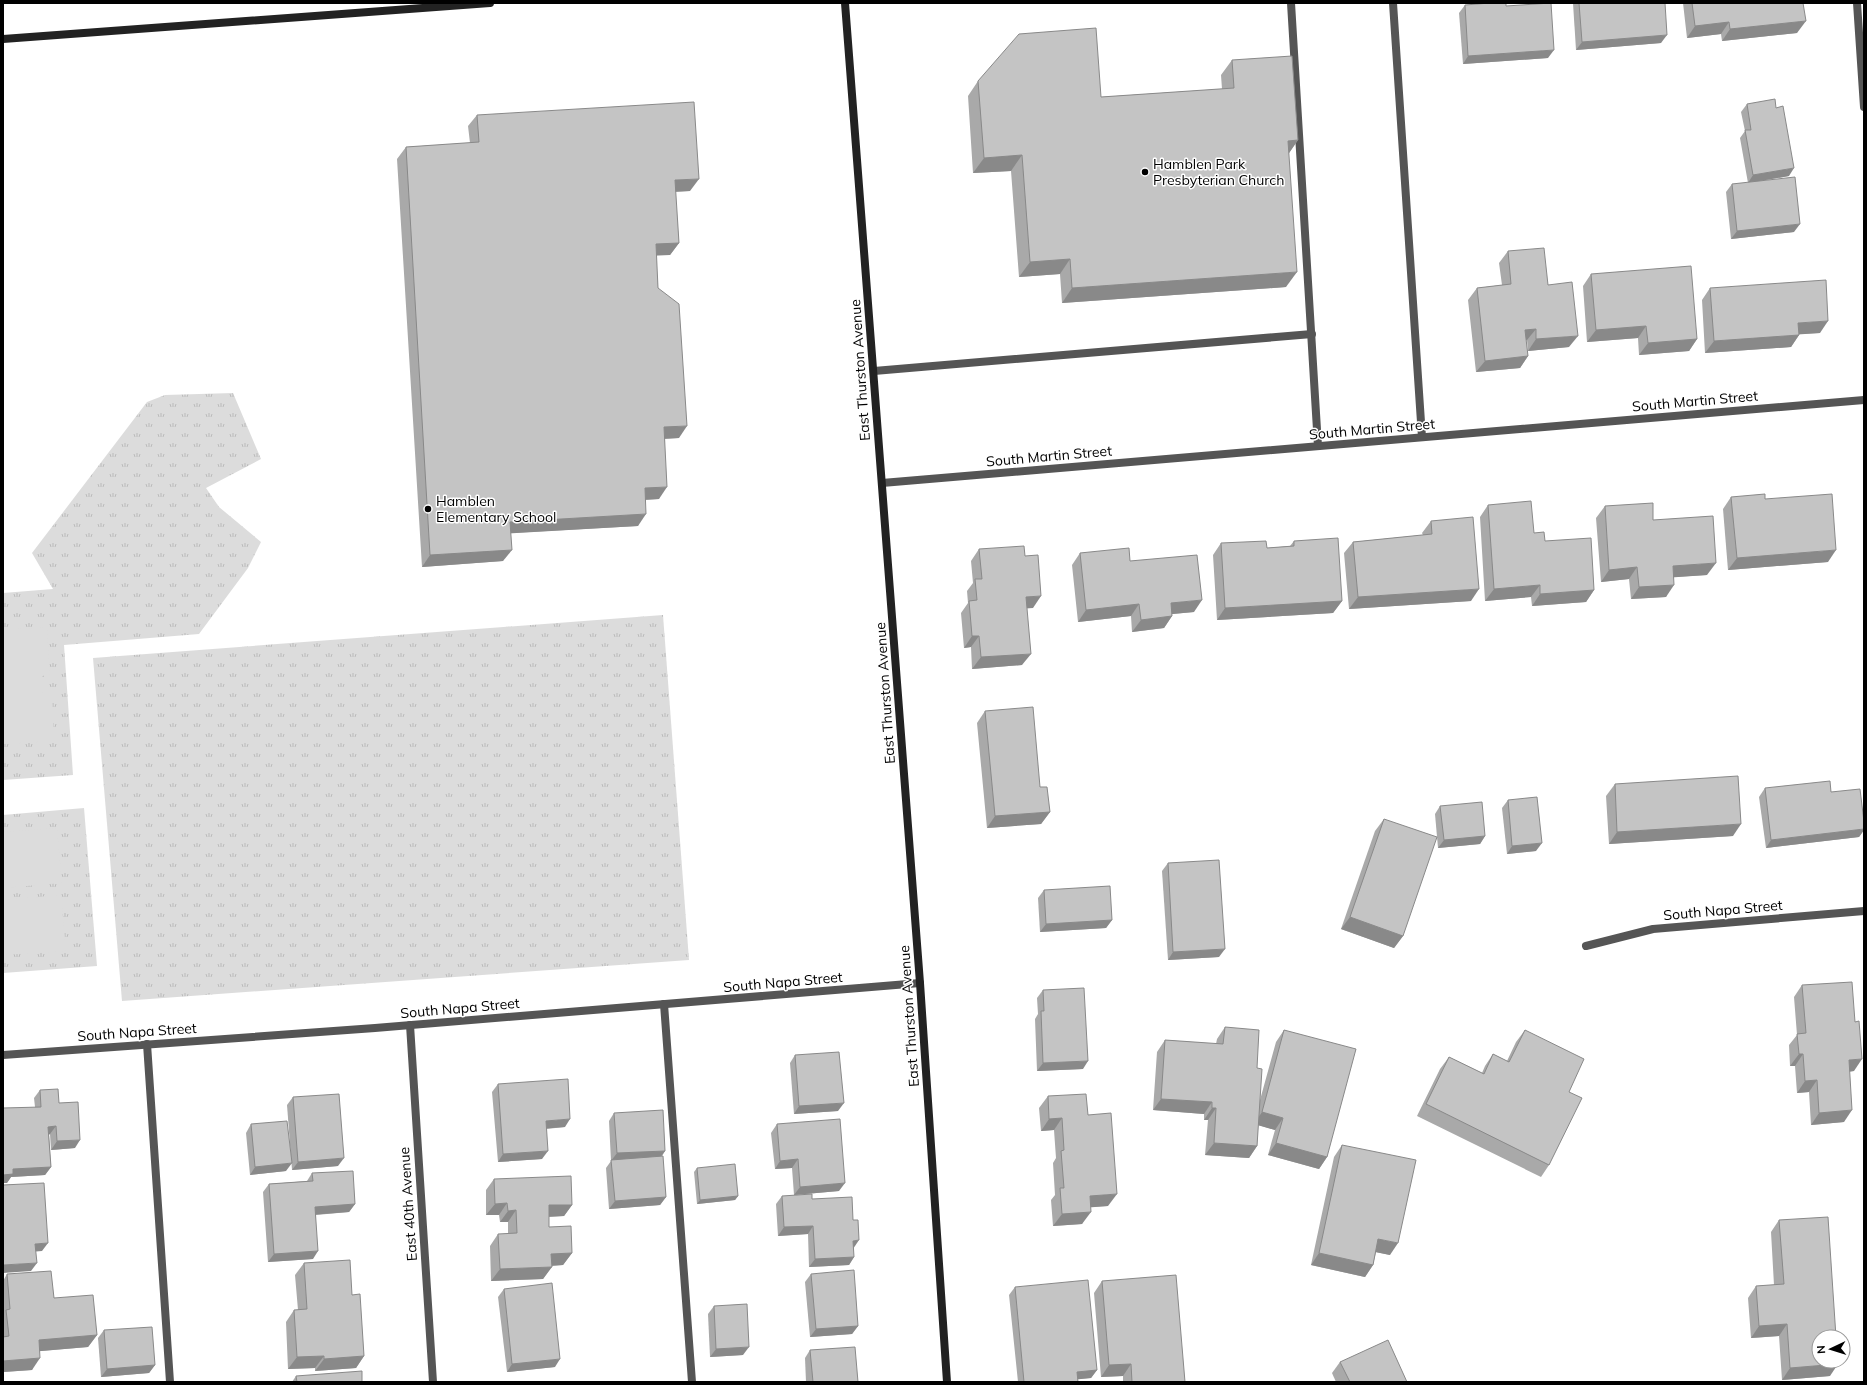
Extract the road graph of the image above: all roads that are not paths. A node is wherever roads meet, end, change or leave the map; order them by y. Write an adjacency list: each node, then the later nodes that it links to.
1 (490, 3): 6 (street)
2 (845, 3): 9 (street, East Thurston Avenue)
3 (1291, 3): 8 (street)
4 (1393, 3): 11 (street)
5 (1857, 3): 7 (street)
6 (3, 39)
7 (1864, 107)
8 (1312, 334): 9 (street); 12 (street)
9 (874, 371): 13 (street, East Thurston Avenue)
10 (1864, 400): 11 (street, South Martin Street)
11 (1422, 437): 12 (street, South Martin Street)
12 (1318, 446): 13 (street, South Martin Street)
13 (882, 483): 16 (street, East Thurston Avenue)
14 (1864, 911): 15 (street, South Napa Street)
15 (1586, 946)
16 (920, 983): 17 (street, South Napa Street); 24 (street, East Thurston Avenue)
17 (664, 1004): 18 (street, South Napa Street); 23 (street)
18 (410, 1025): 19 (street, South Napa Street); 22 (street, East 40th Avenue)
19 (147, 1044): 20 (street, South Napa Street); 21 (street)
20 (3, 1055)
21 (170, 1382)
22 (434, 1382)
23 (692, 1382)
24 (947, 1382)

